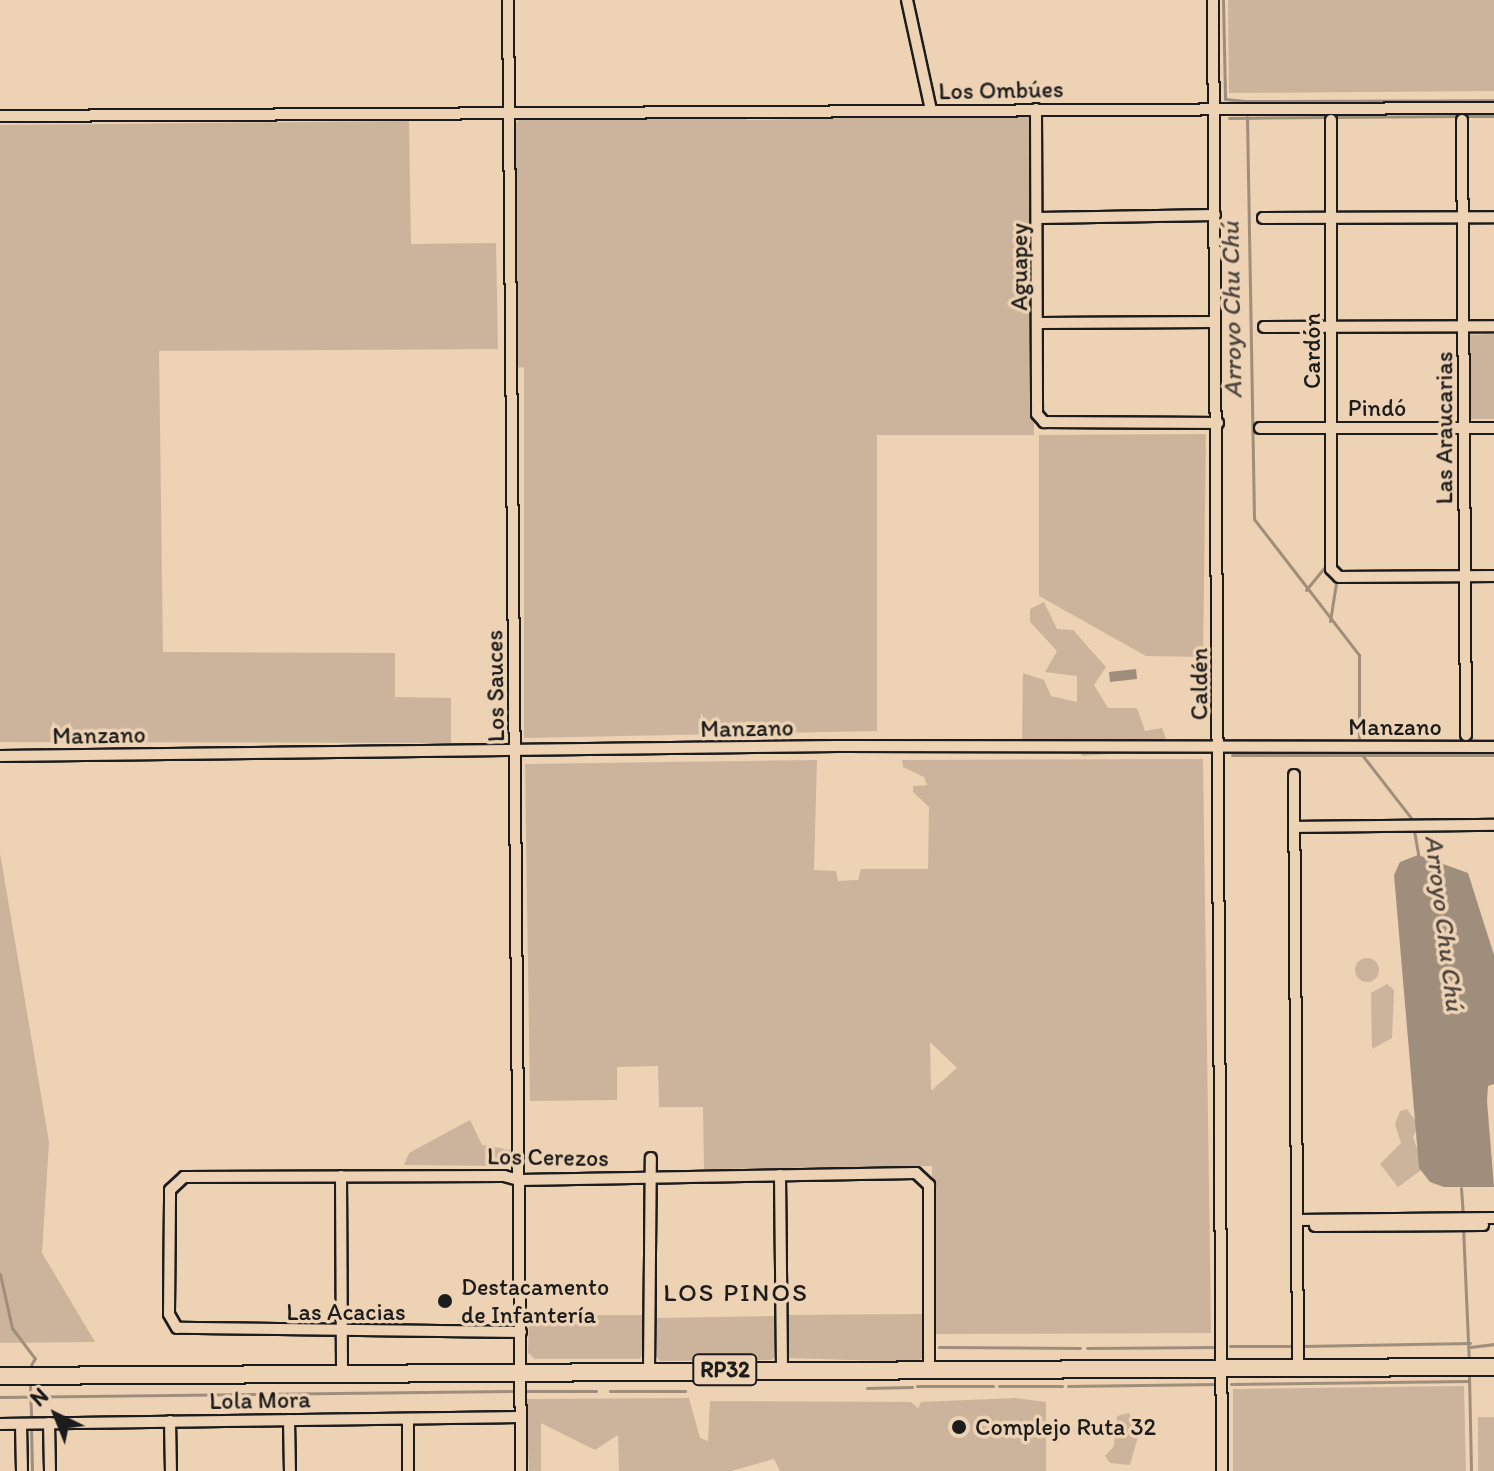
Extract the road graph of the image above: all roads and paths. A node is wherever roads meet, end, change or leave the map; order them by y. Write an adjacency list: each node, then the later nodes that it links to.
1 (508, 0): 8 (street, Los Sauces)
2 (907, 0): 7 (street)
3 (1213, 0): 4 (street, Caldén)
4 (1214, 107): 5 (street, Los Ombúes); 6 (street, Los Ombúes); 12 (street, Caldén)
5 (1494, 108)
6 (1036, 109): 7 (street, Los Ombúes); 15 (street, Aguapey)
7 (931, 110): 8 (street, Los Ombúes)
8 (508, 114): 9 (street, Los Ombúes); 34 (street, Los Sauces)
9 (0, 116)
10 (1331, 120): 17 (street, Cardón)
11 (1462, 120): 13 (street, Las Araucarias)
12 (1215, 215): 15 (street); 18 (street, Caldén)
13 (1462, 217): 14 (street); 17 (street); 20 (street, Las Araucarias)
14 (1494, 217)
15 (1039, 218): 19 (street, Aguapey)
16 (1263, 218): 17 (street)
17 (1331, 218): 23 (street, Cardón)
18 (1215, 322): 19 (street); 24 (street, Caldén)
19 (1039, 323): 24 (street, Aguapey)
20 (1463, 326): 21 (street); 23 (street); 27 (street, Las Araucarias)
21 (1494, 326)
22 (1264, 327): 23 (street)
23 (1332, 327): 26 (street, Cardón)
24 (1218, 423): 32 (street, Caldén)
25 (1260, 428): 26 (street, Pindó)
26 (1333, 428): 27 (street, Pindó); 29 (street, Cardón)
27 (1463, 428): 28 (street, Pindó); 29 (street, Las Araucarias)
28 (1494, 428)
29 (1465, 576): 30 (street); 31 (street, Las Araucarias)
30 (1494, 576)
31 (1466, 735)
32 (1219, 747): 33 (street, Manzano); 34 (street, Manzano); 54 (street, Caldén)
33 (1494, 747)
34 (516, 751): 35 (street, Manzano); 43 (street, Los Sauces)
35 (0, 756)
36 (1294, 775): 38 (street)
37 (1494, 825): 38 (street)
38 (1294, 827): 46 (street)
39 (651, 1158): 42 (street)
40 (780, 1175): 42 (street, Los Cerezos); 55 (street, Los Cerezos); 57 (street)
41 (341, 1176): 43 (street, Los Cerezos); 48 (street, Los Cerezos); 50 (street)
42 (651, 1178): 43 (street, Los Cerezos); 53 (street)
43 (519, 1180): 49 (street, Los Sauces)
44 (1494, 1218): 45 (street)
45 (1463, 1222): 46 (street); 47 (street)
46 (1297, 1223): 52 (street)
47 (1494, 1225)
48 (172, 1324): 50 (street, Las Acacias)
49 (521, 1332): 50 (street, Las Acacias); 56 (street, Los Sauces)
50 (343, 1333): 58 (street)
51 (1478, 1367): 52 (main road, RP32)
52 (1298, 1368): 54 (main road, RP32)
53 (649, 1369): 56 (main road, RP32); 57 (main road, RP32)
54 (1223, 1369): 55 (main road, RP32); 73 (street, Caldén)
55 (929, 1370): 57 (main road, RP32)
56 (521, 1371): 58 (main road, RP32); 60 (street, Los Sauces)
57 (782, 1371)
58 (342, 1374): 59 (main road, RP32)
59 (0, 1376)
60 (519, 1417): 61 (street, Lola Mora); 72 (street, Los Sauces)
61 (408, 1419): 62 (street, Lola Mora); 71 (street)
62 (289, 1420): 63 (street, Lola Mora); 70 (street)
63 (170, 1421): 64 (street, Lola Mora); 69 (street)
64 (49, 1423): 66 (street, Lola Mora); 68 (street)
65 (0, 1424): 66 (street, Lola Mora)
66 (21, 1424): 67 (street)
67 (22, 1471)
68 (50, 1471)
69 (171, 1471)
70 (290, 1471)
71 (408, 1471)
72 (521, 1471)
73 (1222, 1471)

